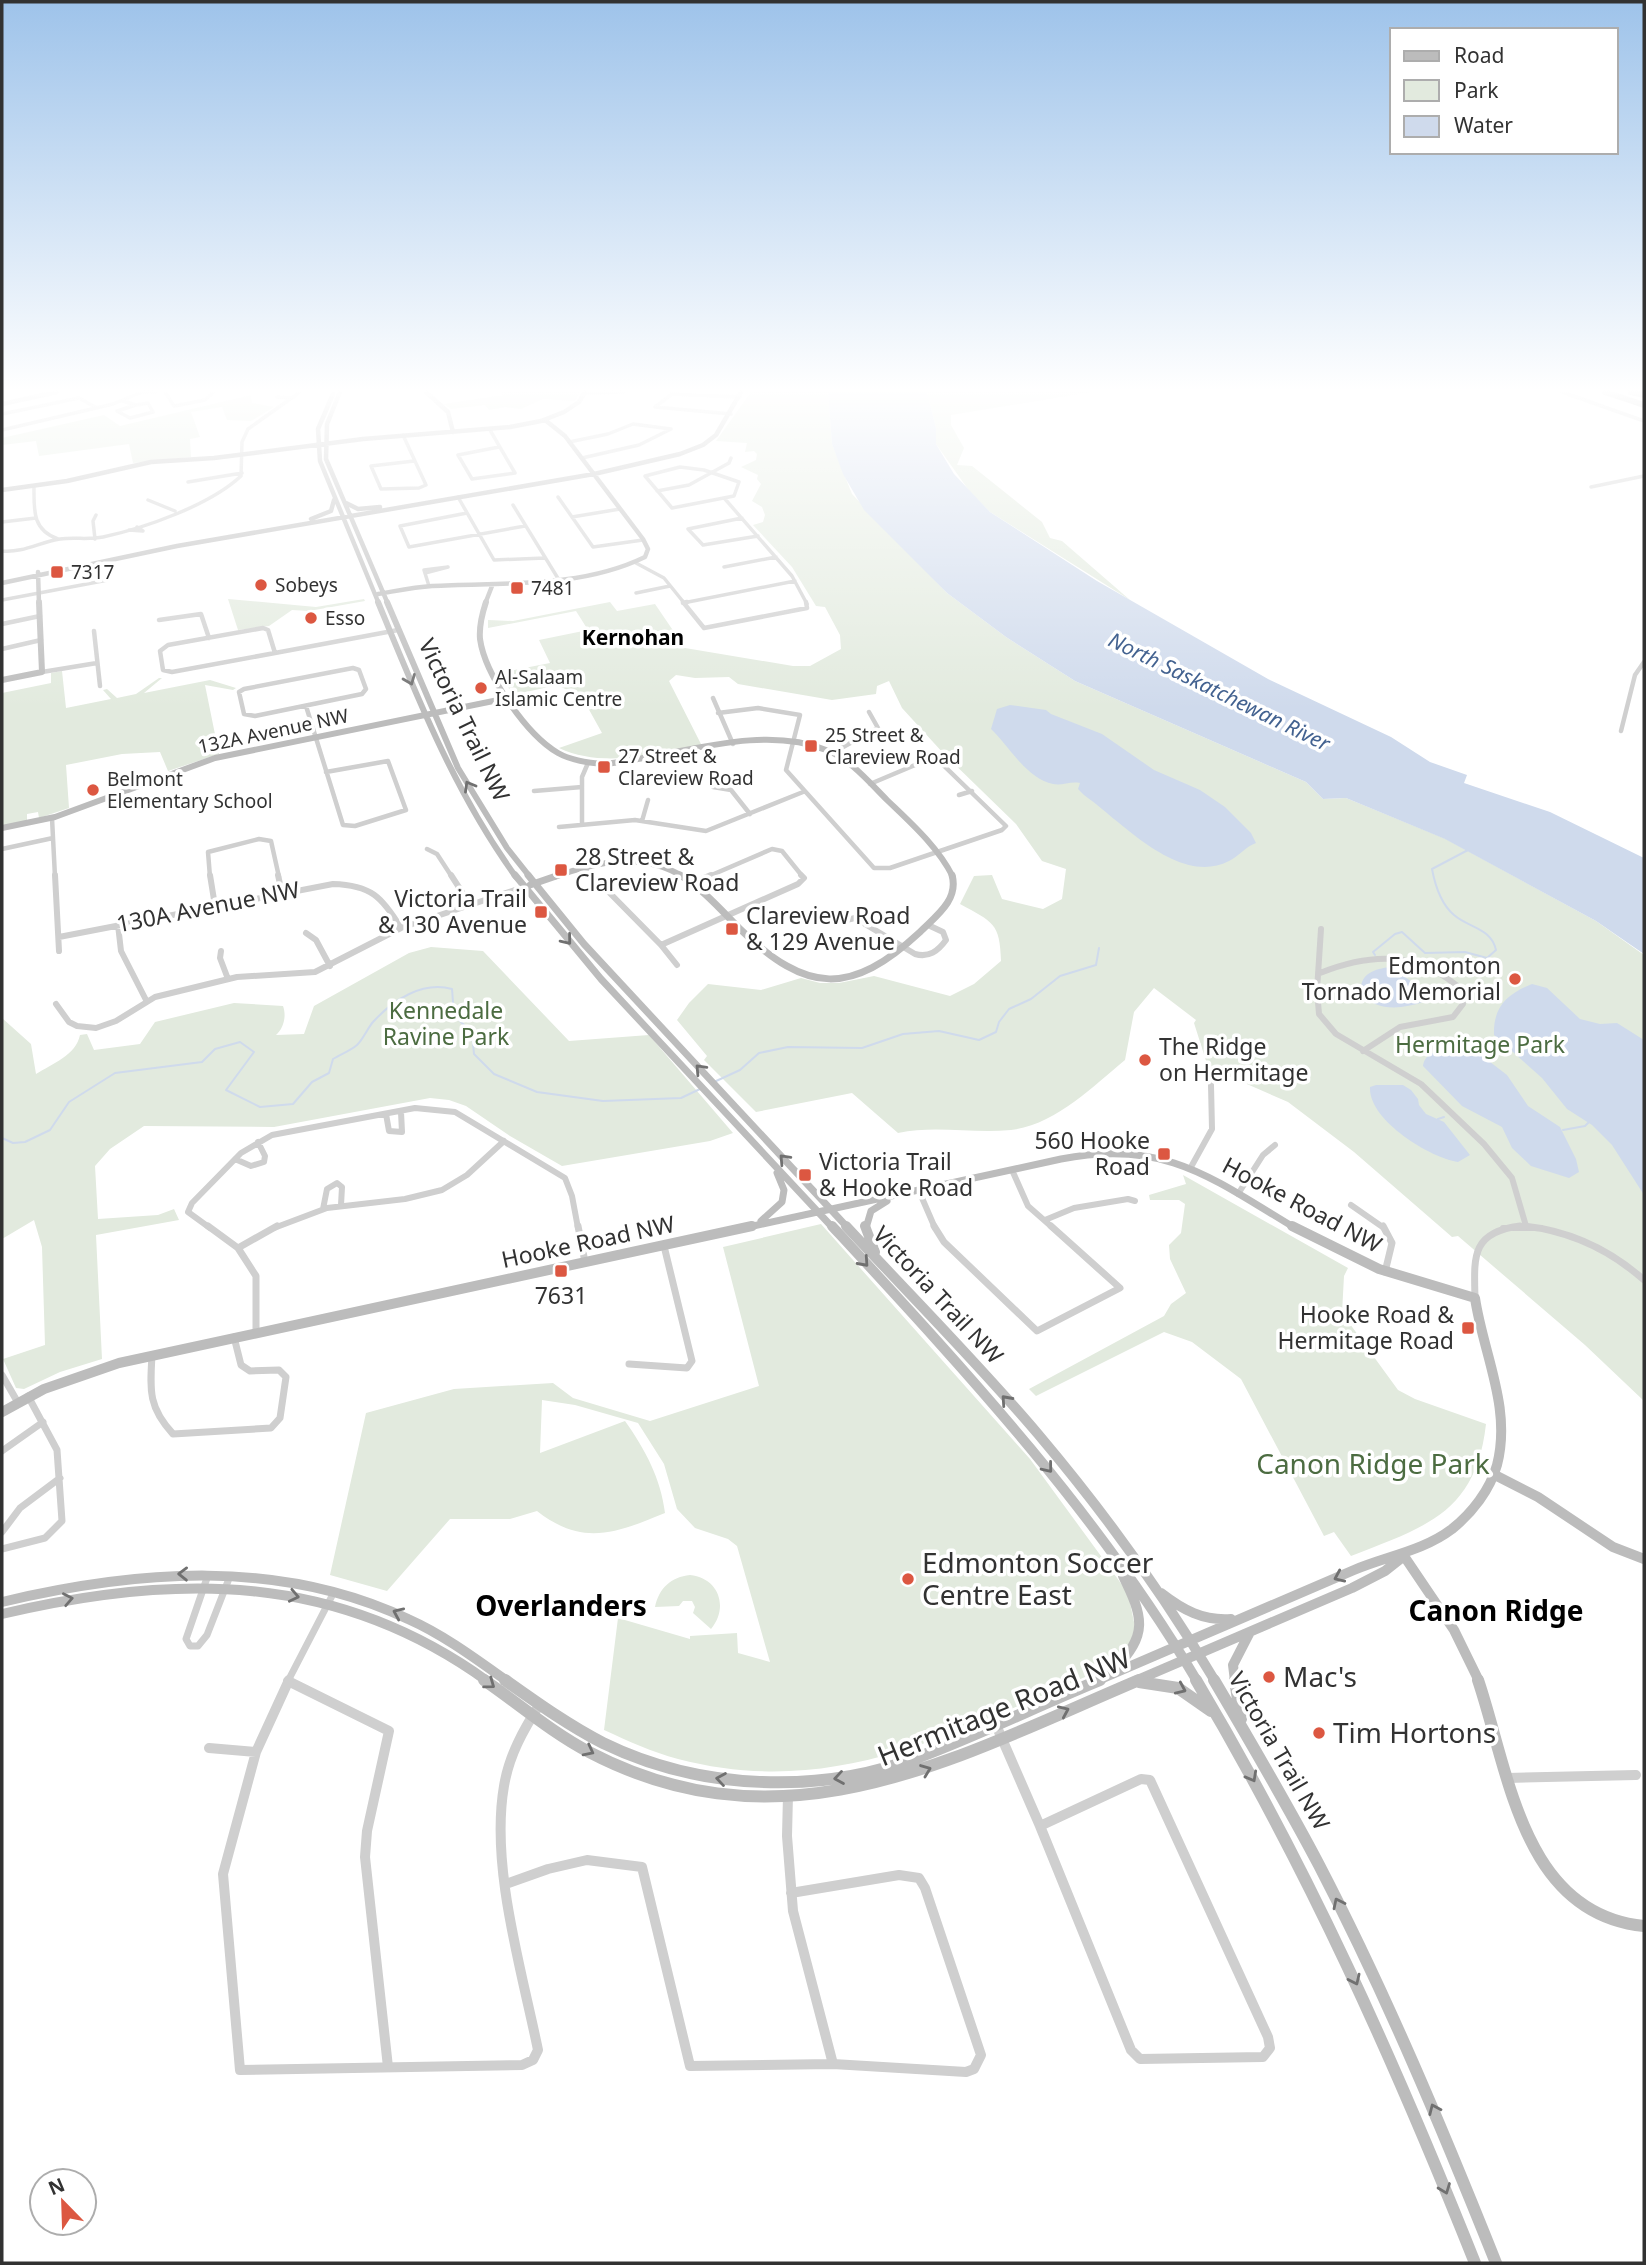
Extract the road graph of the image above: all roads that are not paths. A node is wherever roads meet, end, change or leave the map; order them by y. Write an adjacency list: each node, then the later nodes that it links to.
1 (334, 497): 23 (street, Victoria Trail NW); 27 (street)
2 (458, 497): 20 (street)
3 (558, 497): 25 (street)
4 (35, 498): 24 (street)
5 (207, 498): 18 (street)
6 (342, 498): 14 (street, Victoria Trail NW)
7 (453, 498): 16 (street)
8 (454, 498): 19 (street)
9 (612, 498): 17 (street)
10 (663, 498): 12 (street)
11 (730, 498): 12 (street)
12 (725, 499): 26 (street)
13 (148, 500): 18 (street)
14 (343, 501): 16 (street); 22 (street, Victoria Trail NW)
15 (513, 505): 30 (street)
16 (388, 507): 22 (street)
17 (620, 509): 25 (street); 38 (street)
18 (175, 511): 37 (street)
19 (382, 512): 22 (street); 33 (street)
20 (467, 513): 34 (street); 34 (street)
21 (96, 515): 37 (street)
22 (349, 515): 23 (street); 33 (street, Victoria Trail NW)
23 (342, 516): 27 (street); 29 (street); 31 (street, Victoria Trail NW); 32 (street)
24 (36, 517): 28 (street); 36 (street)
25 (572, 517): 38 (street)
26 (742, 518): 35 (street); 35 (street)
27 (311, 519): 44 (street)
28 (2, 522)
29 (305, 525): 31 (street); 32 (street)
30 (525, 526): 34 (street); 41 (street)
31 (346, 527): 56 (street, Victoria Trail NW)
32 (258, 533): 44 (street)
33 (357, 533): 54 (street, Victoria Trail NW)
34 (479, 534): 41 (street)
35 (758, 536): 40 (street)
36 (58, 539): 37 (street); 39 (street)
37 (95, 539)
38 (643, 540): 42 (street)
39 (2, 551)
40 (776, 557): 43 (street); 49 (street)
41 (545, 558): 48 (street)
42 (636, 563): 48 (street); 52 (street)
43 (724, 567)
44 (38, 572): 46 (street); 53 (street)
45 (425, 573): 45 (street); 50 (street)
46 (2, 580)
47 (108, 580): 53 (street)
48 (559, 580): 51 (street)
49 (795, 581): 58 (street); 58 (street)
50 (429, 586): 51 (street); 54 (street)
51 (492, 586): 74 (street)
52 (670, 586): 55 (street); 58 (street)
53 (38, 592): 57 (street); 59 (street)
54 (383, 593): 56 (street); 62 (street, Victoria Trail NW)
55 (636, 593)
56 (375, 594): 64 (street, Victoria Trail NW)
57 (2, 600)
58 (683, 603)
59 (40, 616): 61 (street); 66 (street)
60 (159, 620): 65 (street)
61 (2, 624)
62 (398, 630): 64 (street); 78 (street, Victoria Trail NW)
63 (94, 631): 69 (street)
64 (390, 632): 68 (street); 80 (street, Victoria Trail NW, one-way to 80)
65 (209, 638): 68 (street); 68 (street)
66 (41, 640): 67 (street); 71 (street)
67 (2, 649)
68 (275, 653)
69 (97, 662): 71 (street); 73 (street)
70 (1644, 662): 81 (street)
71 (42, 672): 72 (street)
72 (2, 680)
73 (100, 686)
74 (508, 698): 78 (street, 132A Avenue NW); 86 (street)
75 (713, 698): 79 (street)
76 (306, 706): 76 (street); 82 (street)
77 (869, 712): 85 (street)
78 (434, 713): 80 (street, 132A Avenue NW); 108 (street, Victoria Trail NW, one-way to 78)
79 (718, 713): 83 (street); 84 (street)
80 (425, 715): 82 (street, 132A Avenue NW); 109 (street, Victoria Trail NW)
81 (1621, 731)
82 (316, 737): 87 (street); 97 (street, 132A Avenue NW)
83 (793, 740): 84 (street); 85 (street); 93 (street)
84 (733, 744): 86 (street)
85 (834, 752): 88 (street)
86 (588, 763): 89 (street)
87 (326, 772): 87 (street)
88 (870, 784): 92 (street); 105 (street)
89 (582, 787): 91 (street); 99 (street)
90 (713, 787): 96 (street)
91 (534, 791)
92 (972, 791): 94 (street); 105 (street)
93 (803, 792): 96 (street); 105 (street)
94 (959, 795)
95 (648, 800): 98 (street)
96 (750, 814): 98 (street)
97 (52, 818): 101 (street, 132A Avenue NW); 102 (street)
98 (642, 821): 99 (street)
99 (582, 824): 100 (street)
100 (559, 827)
101 (2, 828)
102 (53, 838): 103 (street); 120 (street)
103 (2, 849)
104 (427, 849): 112 (street)
105 (936, 852): 116 (street)
106 (584, 867): 107 (street); 108 (street); 121 (street)
107 (692, 883): 113 (street); 113 (street)
108 (533, 884): 109 (street); 149 (street, Victoria Trail NW, one-way to 108)
109 (524, 887): 112 (street); 138 (street, Victoria Trail NW, one-way to 138)
110 (282, 893): 111 (street, 130A Avenue NW); 111 (street); 117 (street, 130A Avenue NW)
111 (215, 906): 115 (street, 130A Avenue NW)
112 (471, 906): 117 (street)
113 (727, 916): 121 (street); 122 (street)
114 (834, 923): 122 (street)
115 (118, 925): 120 (street, 130A Avenue NW); 129 (street)
116 (928, 925): 122 (street); 122 (street)
117 (401, 928): 126 (street)
118 (1321, 929): 127 (street)
119 (306, 933): 126 (street)
120 (59, 937): 123 (street)
121 (661, 945): 125 (street)
122 (904, 947)
123 (59, 951)
124 (221, 951): 128 (street)
125 (677, 965)
126 (330, 966): 128 (street)
127 (1320, 973): 131 (street); 131 (street)
128 (228, 979): 129 (street)
129 (146, 1000): 130 (street)
130 (56, 1004)
131 (1363, 1051): 153 (street)
132 (1211, 1085): 140 (street, Hooke Road NW)
133 (401, 1112): 134 (street); 134 (street); 135 (street)
134 (386, 1114): 136 (street)
135 (504, 1141): 146 (street); 157 (street)
136 (258, 1142): 139 (street); 139 (street)
137 (1276, 1145): 144 (street)
138 (765, 1156): 150 (street, Victoria Trail NW); 152 (street)
139 (235, 1159): 155 (street)
140 (1191, 1167): 141 (street, Hooke Road NW); 144 (street, Hooke Road NW)
141 (1012, 1170): 142 (street, Hooke Road NW); 151 (street)
142 (919, 1191): 143 (street, Hooke Road NW); 151 (street)
143 (902, 1194): 149 (street, Hooke Road NW); 156 (street)
144 (1238, 1194): 158 (street, Hooke Road NW)
145 (1135, 1201): 151 (street)
146 (341, 1205): 148 (street); 148 (street)
147 (1351, 1205): 158 (street)
148 (323, 1209): 155 (street)
149 (831, 1209): 150 (street, Hooke Road NW); 156 (street, Victoria Trail NW)
150 (818, 1212): 152 (street, Hooke Road NW); 171 (street, Victoria Trail NW, one-way to 171)
151 (1045, 1220)
152 (756, 1225): 154 (street, Hooke Road NW)
153 (1526, 1226): 159 (street); 160 (street, Hermitage Road NW)
154 (664, 1246): 157 (street, Hooke Road NW); 164 (street)
155 (238, 1248): 161 (street)
156 (880, 1261): 170 (street, Victoria Trail NW, one-way to 156)
157 (585, 1262): 161 (street, Hooke Road NW)
158 (1385, 1272): 160 (street, Hooke Road NW)
159 (1644, 1280)
160 (1475, 1298): 173 (street, Hermitage Road NW)
161 (256, 1332): 162 (street, Hooke Road NW)
162 (234, 1337): 163 (street, Hooke Road NW); 163 (street)
163 (152, 1356): 166 (street, Hooke Road NW)
164 (629, 1364)
165 (2, 1375): 167 (street)
166 (28, 1396): 167 (street, Hooke Road NW); 169 (street)
167 (17, 1401): 168 (street, Hooke Road NW)
168 (2, 1412)
169 (43, 1422): 172 (street); 174 (street)
170 (1036, 1433): 171 (street); 184 (street, Victoria Trail NW)
171 (1024, 1439): 176 (street, Victoria Trail NW, one-way to 176)
172 (2, 1451)
173 (1493, 1474): 178 (street, Hermitage Road NW); 179 (street)
174 (60, 1478): 175 (street); 177 (street)
175 (2, 1532)
176 (1107, 1545): 192 (street, Victoria Trail NW); 195 (street)
177 (2, 1549)
178 (1404, 1556): 189 (street, Hermitage Road NW, one-way to 189); 190 (street, Hermitage Road NW); 207 (street)
179 (1644, 1559)
180 (208, 1575): 181 (street, Hermitage Road NW); 182 (street); 186 (street, Hermitage Road NW, one-way to 186)
181 (230, 1576): 183 (street); 185 (street, Hermitage Road NW)
182 (204, 1586): 183 (street, Hermitage Road NW); 183 (street); 188 (street, Hermitage Road NW, one-way to 182)
183 (225, 1587): 187 (street, Hermitage Road NW, one-way to 187)
184 (1155, 1588): 189 (street); 191 (street, Victoria Trail NW)
185 (334, 1592): 187 (street); 198 (street, Hermitage Road NW, one-way to 185)
186 (2, 1602)
187 (327, 1604): 196 (street); 199 (street, Hermitage Road NW, one-way to 199)
188 (2, 1614)
189 (1241, 1618): 191 (street, Hermitage Road NW)
190 (1250, 1632): 193 (street, Hermitage Road NW); 201 (street)
191 (1189, 1639): 192 (street, Hermitage Road NW); 193 (street, Victoria Trail NW)
192 (1175, 1646): 194 (street, Victoria Trail NW); 195 (street, Hermitage Road NW)
193 (1198, 1654): 194 (street, Hermitage Road NW); 201 (street, Victoria Trail NW)
194 (1184, 1661): 197 (street, Hermitage Road NW); 200 (street, Victoria Trail NW)
195 (1108, 1674): 202 (street, Hermitage Road NW)
196 (288, 1681): 205 (street); 214 (street)
197 (1133, 1682): 200 (street, one-way to 200); 203 (street, Hermitage Road NW, one-way to 197)
198 (540, 1704): 199 (street); 208 (street, Hermitage Road NW, one-way to 198)
199 (532, 1714): 208 (street, Hermitage Road NW, one-way to 208); 210 (street)
200 (1219, 1717): 215 (street, Victoria Trail NW, one-way to 215)
201 (1241, 1724): 216 (street, Victoria Trail NW, one-way to 201)
202 (996, 1725): 203 (street); 208 (street, Hermitage Road NW, one-way to 208)
203 (1002, 1738): 208 (street, Hermitage Road NW, one-way to 203); 209 (street)
204 (209, 1748): 205 (street)
205 (256, 1752): 214 (street)
206 (1636, 1775): 207 (street)
207 (1507, 1778): 212 (street)
208 (788, 1790): 211 (street)
209 (1040, 1826): 209 (street)
210 (506, 1884): 213 (street); 214 (street)
211 (792, 1893): 213 (street); 213 (street)
212 (1644, 1926)
213 (833, 2064)
214 (388, 2067)
215 (1475, 2263)
216 (1496, 2263)

